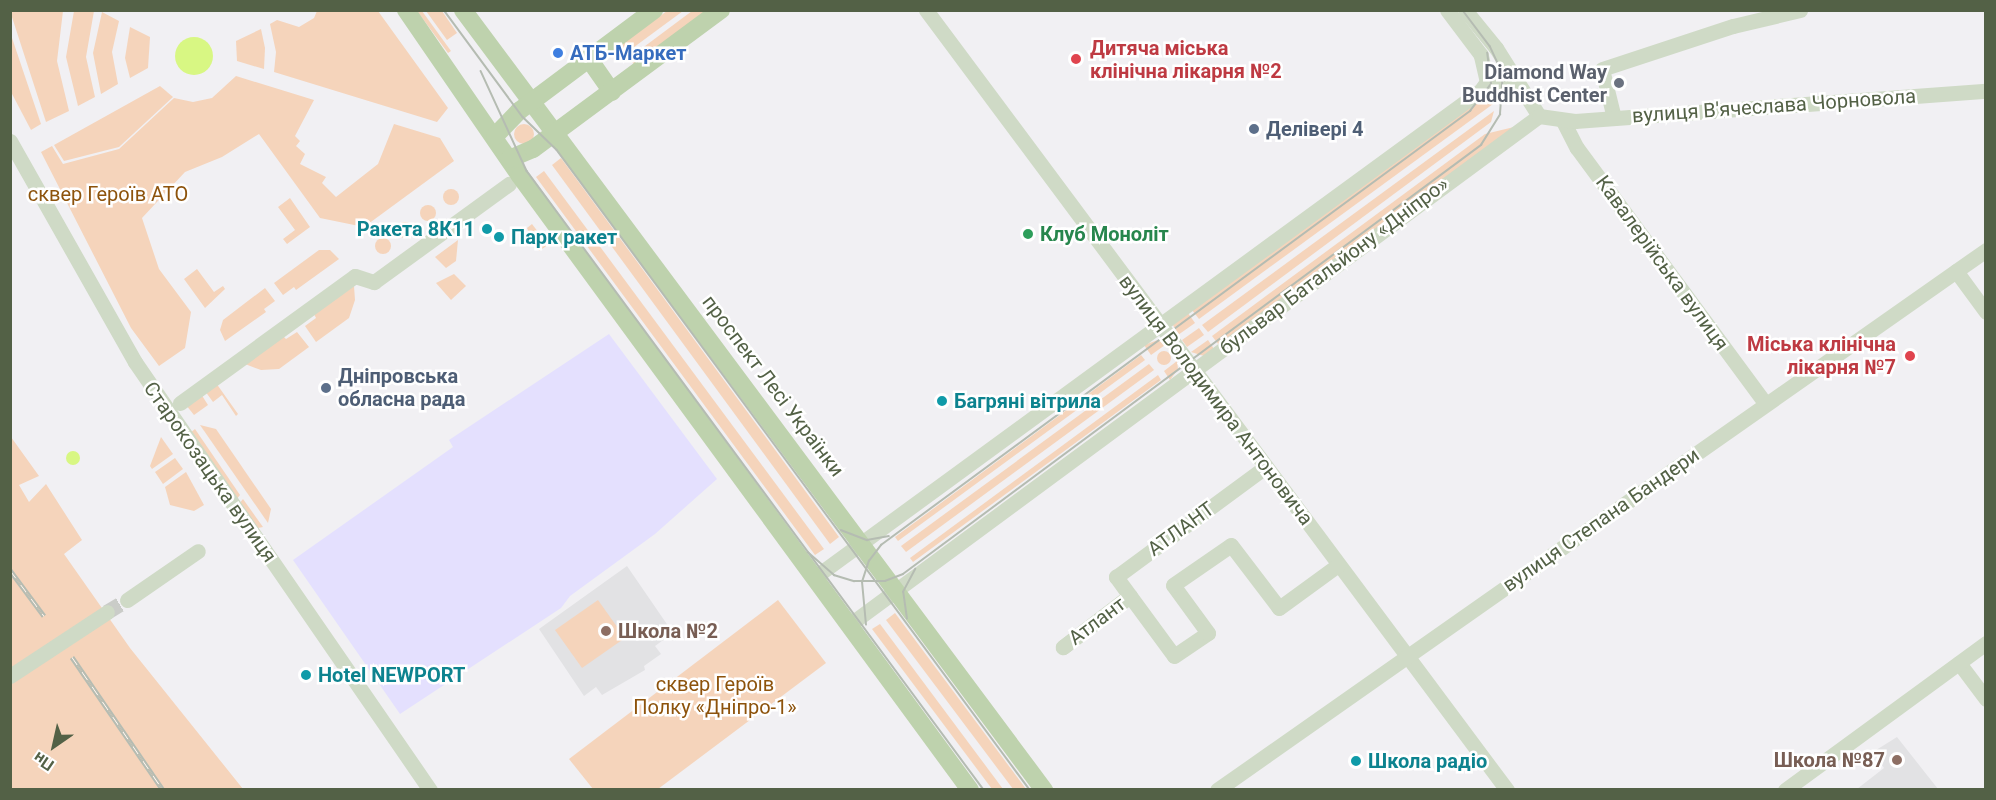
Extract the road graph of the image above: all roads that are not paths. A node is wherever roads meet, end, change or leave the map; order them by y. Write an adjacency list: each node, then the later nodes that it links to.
1 (406, 10): 19 (main road)
2 (463, 10): 14 (main road, проспект Лесі Українки)
3 (654, 10): 9 (main road)
4 (722, 10): 12 (main road)
5 (926, 10): 26 (street, вулиця Володимира Антоновича)
6 (1447, 10): 10 (street)
7 (1466, 10): 13 (street)
8 (1800, 10): 16 (street)
9 (589, 59): 12 (main road); 14 (main road)
10 (1486, 84): 13 (street); 26 (street)
11 (1986, 91): 16 (street, вулиця В'ячеслава Чорновола)
12 (612, 92): 18 (main road)
13 (1526, 96): 15 (street)
14 (531, 102): 18 (main road, проспект Лесі Українки); 19 (main road)
15 (1539, 116): 17 (street); 27 (street, бульвар Батальйону «Дніпро»)
16 (1614, 118): 17 (street, вулиця В'ячеслава Чорновола)
17 (1563, 121): 29 (street, Кавалерійська вулиця)
18 (556, 133): 21 (main road); 31 (main road, проспект Лесі Українки)
19 (495, 136): 21 (main road)
20 (10, 141): 45 (street, Старокозацька вулиця)
21 (509, 159): 34 (main road)
22 (509, 184): 28 (street)
23 (1986, 250): 24 (street, вулиця Степана Бандери)
24 (1956, 271): 25 (street); 29 (street, вулиця Степана Бандери)
25 (1986, 312)
26 (1160, 326): 27 (street, вулиця Володимира Антоновича); 31 (street)
27 (1194, 371): 30 (street, вулиця Володимира Антоновича); 35 (street, бульвар Батальйону «Дніпро»)
28 (180, 403)
29 (1765, 403): 41 (street, вулиця Степана Бандери)
30 (1265, 466): 33 (street, вулиця Володимира Антоновича); 36 (street, АТЛАНТ)
31 (862, 544): 34 (street); 35 (main road, проспект Лесі Українки)
32 (198, 551): 37 (street)
33 (1338, 565): 36 (street, Атлант); 41 (street, вулиця Володимира Антоновича)
34 (815, 577): 39 (main road)
35 (897, 590): 39 (street, бульвар Батальйону «Дніпро»); 47 (main road, проспект Лесі Українки)
36 (1126, 599)
37 (127, 600)
38 (107, 612): 43 (street)
39 (849, 625): 46 (main road)
40 (1986, 643): 42 (street)
41 (1406, 657): 48 (street, вулиця Степана Бандери); 49 (street, вулиця Володимира Антоновича)
42 (1959, 663): 44 (street); 50 (street)
43 (10, 676)
44 (1986, 699)
45 (430, 789)
46 (970, 789)
47 (1044, 789)
48 (1217, 789)
49 (1507, 789)
50 (1785, 789)

